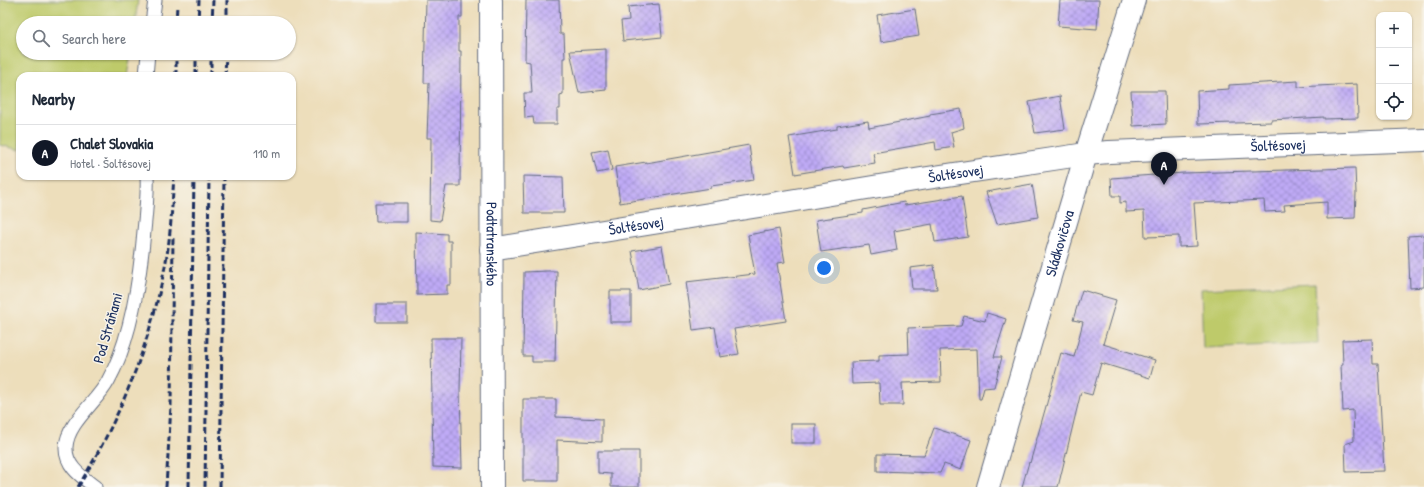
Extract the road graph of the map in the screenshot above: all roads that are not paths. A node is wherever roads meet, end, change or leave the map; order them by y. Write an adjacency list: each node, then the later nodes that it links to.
1 (155, 0): 4 (lane)
2 (492, 0): 10 (street, Podtatranského)
3 (1134, 0): 8 (street, Sládkovičova)
4 (153, 16)
5 (147, 60): 6 (lane)
6 (146, 72)
7 (1424, 140): 8 (street, Šoltésovej)
8 (1086, 154): 10 (street, Šoltésovej); 13 (street, Sládkovičova)
9 (147, 180): 11 (lane, Pod Stráňami)
10 (491, 249): 12 (street, Podtatranského)
11 (96, 487)
12 (492, 487)
13 (988, 487)

